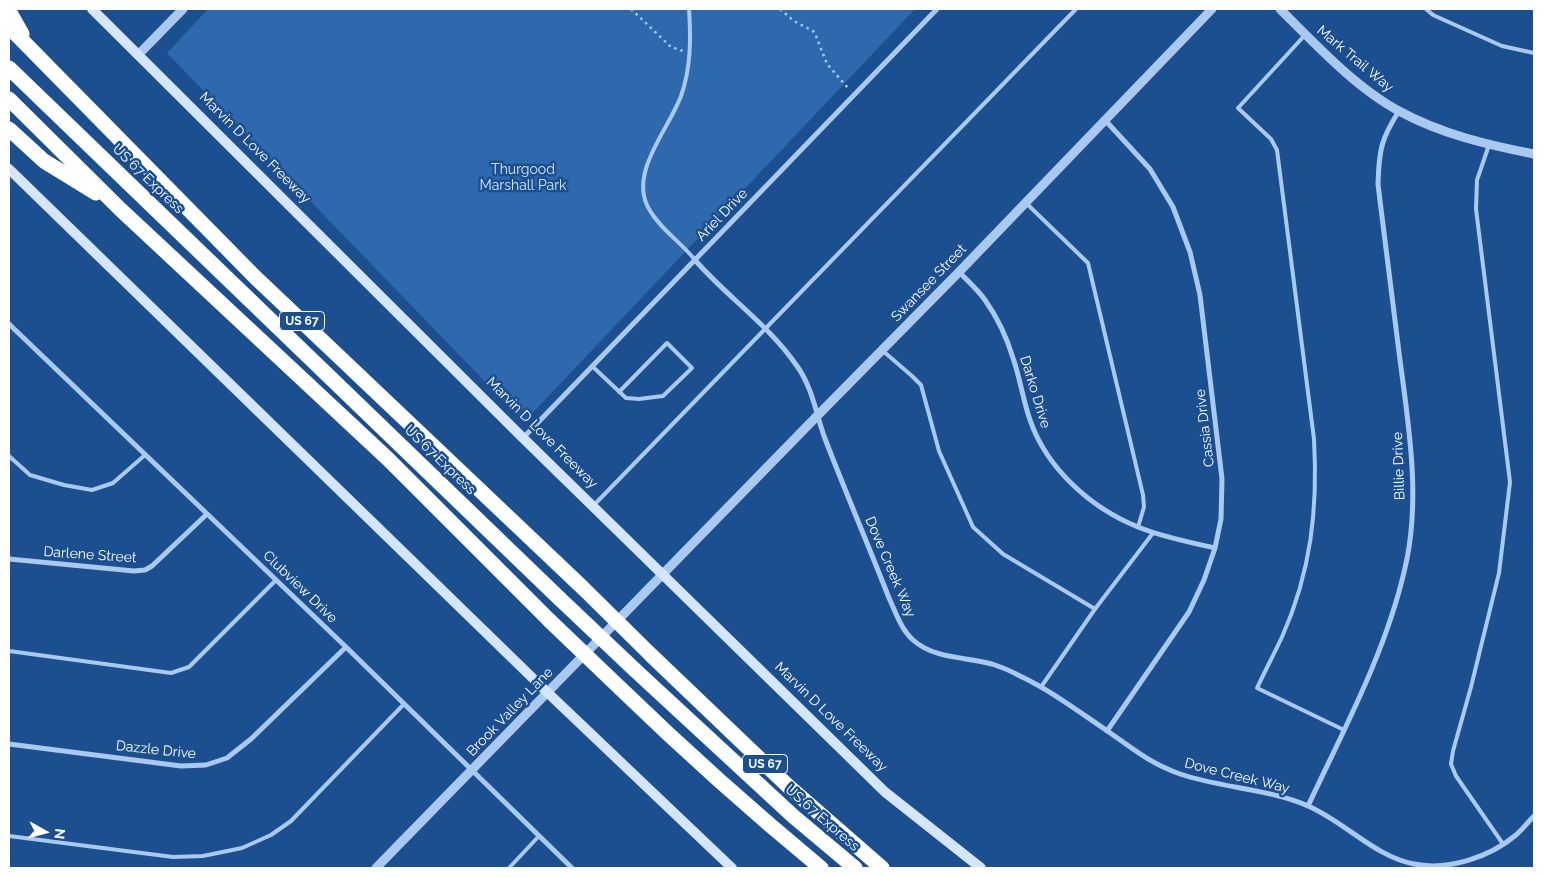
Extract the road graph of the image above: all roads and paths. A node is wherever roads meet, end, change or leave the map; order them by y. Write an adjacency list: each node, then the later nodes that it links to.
1 (92, 9): 17 (main road, Marvin D Love Freeway)
2 (184, 9): 17 (street)
3 (631, 9): 15 (path)
4 (689, 9): 15 (lane, Dove Creek Way)
5 (780, 9): 19 (path)
6 (937, 9): 19 (street, Ariel Drive)
7 (1076, 9): 32 (lane)
8 (1212, 9): 22 (street, Swansee Street)
9 (1280, 9): 13 (street, Mark Trail Way)
10 (1426, 9): 16 (lane)
11 (9, 12): 14 (highway)
12 (9, 27): 14 (highway, US 67)
13 (1305, 34): 21 (street, Mark Trail Way); 54 (lane)
14 (30, 46): 69 (highway, US 67, bridge)
15 (690, 52): 29 (lane, Dove Creek Way)
16 (1534, 53)
17 (138, 55): 37 (main road, Marvin D Love Freeway)
18 (9, 68): 68 (highway, US 67 Express, bridge)
19 (854, 95): 29 (street, Ariel Drive)
20 (9, 99): 28 (highway, US 67)
21 (1400, 112): 24 (street, Mark Trail Way); 54 (street, Billie Drive)
22 (1105, 119): 27 (street, Swansee Street); 44 (street, Cassia Drive)
23 (9, 129): 28 (highway)
24 (1489, 145): 25 (street, Mark Trail Way); 62 (lane)
25 (1534, 154)
26 (9, 169): 52 (main road)
27 (1026, 203): 30 (street, Swansee Street); 42 (lane)
28 (120, 209): 67 (highway, US 67, bridge)
29 (695, 260): 32 (street, Dove Creek Way); 34 (street, Ariel Drive)
30 (959, 272): 33 (street, Swansee Street); 42 (street, Darko Drive)
31 (9, 324): 38 (street, Clubview Drive)
32 (766, 329): 36 (street, Dove Creek Way); 40 (lane)
33 (882, 350): 36 (street, Swansee Street); 48 (lane)
34 (592, 366): 35 (lane); 37 (street, Ariel Drive)
35 (619, 392): 35 (lane)
36 (818, 415): 46 (street, Swansee Street); 51 (street, Dove Creek Way)
37 (523, 438): 40 (main road, Marvin D Love Freeway)
38 (145, 455): 39 (lane); 41 (street, Clubview Drive)
39 (9, 456)
40 (592, 506): 46 (main road, Marvin D Love Freeway)
41 (207, 514): 45 (street, Darlene Street); 47 (street, Clubview Drive)
42 (1138, 527): 43 (street, Darko Drive)
43 (1153, 533): 44 (street, Darko Drive); 48 (lane)
44 (1215, 548): 55 (street, Cassia Drive)
45 (9, 559)
46 (663, 575): 52 (street, Brook Valley Lane); 70 (main road, Marvin D Love Freeway)
47 (276, 580): 49 (street, Clubview Drive); 50 (lane)
48 (1095, 609): 51 (lane)
49 (346, 647): 53 (street, Clubview Drive); 56 (street, Dazzle Drive)
50 (9, 651)
51 (1041, 687): 55 (street, Dove Creek Way)
52 (548, 693): 57 (street, Brook Valley Lane); 66 (main road)
53 (404, 704): 57 (street, Clubview Drive); 60 (lane)
54 (1344, 730): 58 (street, Billie Drive)
55 (1107, 731): 58 (street, Dove Creek Way)
56 (9, 744)
57 (472, 772): 61 (street, Clubview Drive); 63 (street, Brook Valley Lane)
58 (1308, 806): 62 (street, Dove Creek Way)
59 (1534, 816): 62 (street, Dove Creek Way)
60 (9, 836)
61 (539, 836): 64 (lane); 65 (street, Clubview Drive)
62 (1503, 844)
63 (376, 868)
64 (509, 868)
65 (572, 868)
66 (732, 868)
67 (821, 868)
68 (855, 868)
69 (882, 868)
70 (981, 868)

